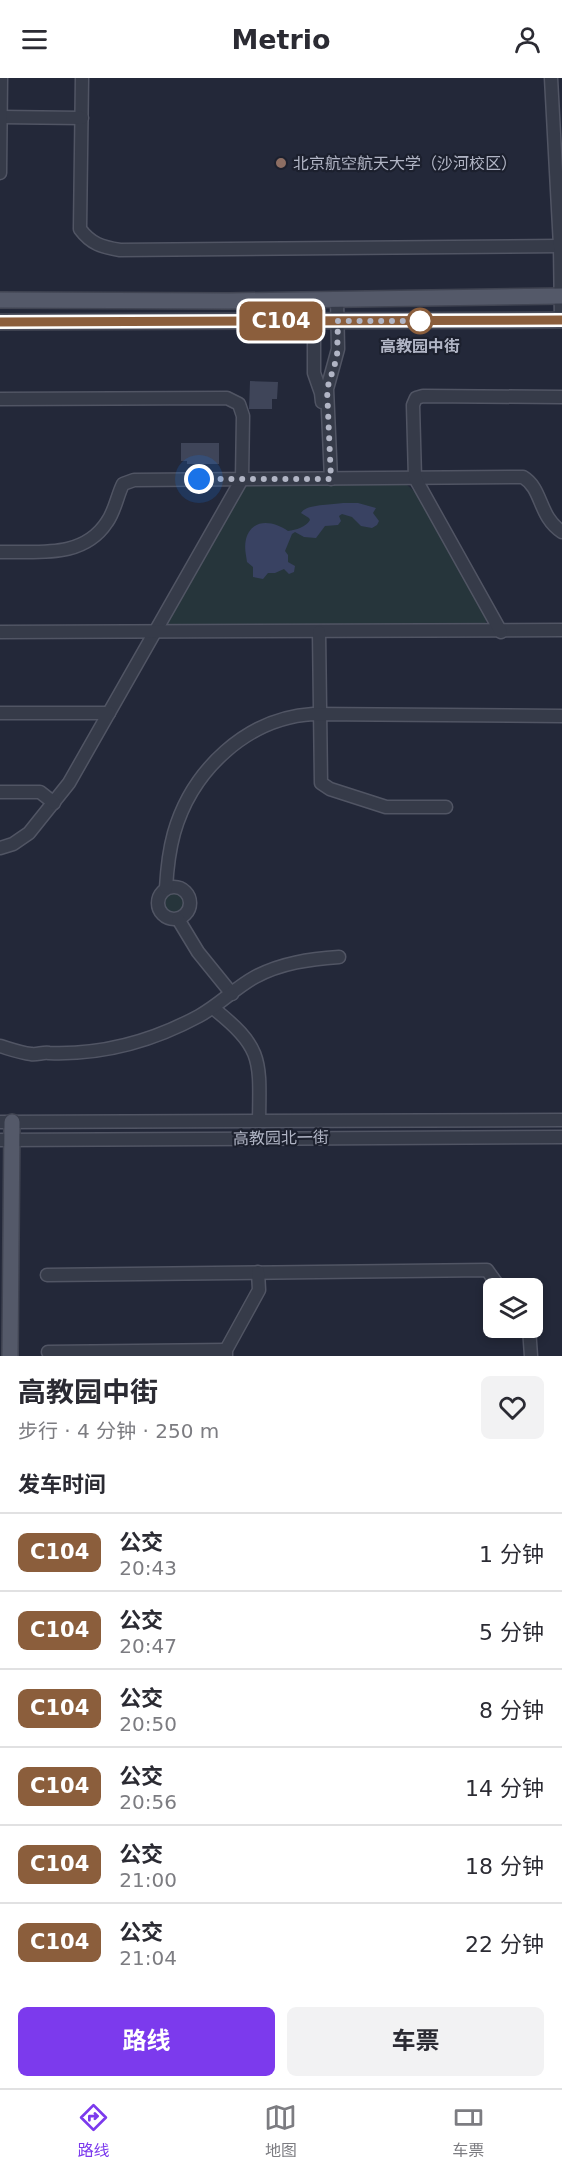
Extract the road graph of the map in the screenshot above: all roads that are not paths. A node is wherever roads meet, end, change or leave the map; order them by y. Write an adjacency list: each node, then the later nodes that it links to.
1 (1, 78): 4 (street)
2 (82, 78): 5 (street)
3 (551, 78): 7 (street)
4 (1, 117): 5 (street); 6 (street)
5 (81, 118): 7 (street)
6 (0, 173)
7 (560, 246): 8 (street)
8 (562, 296): 10 (main road); 12 (street)
9 (314, 299): 10 (main road); 11 (main road); 13 (street)
10 (337, 299): 14 (street)
11 (0, 300)
12 (562, 320): 14 (main road)
13 (314, 321): 14 (main road); 15 (main road); 20 (street)
14 (338, 321): 20 (street)
15 (0, 322)
16 (562, 397): 18 (street)
17 (0, 399): 19 (street)
18 (415, 478): 20 (street); 21 (street); 26 (street)
19 (242, 479): 20 (street); 22 (street); 27 (street)
20 (328, 479)
21 (562, 532)
22 (0, 552)
23 (562, 630): 26 (street)
24 (0, 632): 27 (street)
25 (319, 632): 26 (street); 27 (street); 30 (street)
26 (501, 632)
27 (154, 633): 29 (street)
28 (0, 713): 29 (street)
29 (109, 713): 33 (street)
30 (320, 714): 31 (street); 34 (street); 36 (street)
31 (562, 716)
32 (0, 792): 33 (street)
33 (54, 803): 35 (street)
34 (446, 807)
35 (0, 848)
36 (166, 888): 37 (street); 37 (street)
37 (178, 919): 39 (street)
38 (339, 957): 39 (street)
39 (232, 994): 40 (street)
40 (213, 1008): 41 (street); 42 (street)
41 (0, 1046)
42 (259, 1120): 43 (street, 高教园北一街); 44 (street, 高教园北一街)
43 (562, 1120)
44 (6, 1122): 46 (main road)
45 (562, 1137): 46 (street, 高教园北一街)
46 (6, 1140): 53 (main road)
47 (258, 1272): 48 (street); 49 (street); 52 (street)
48 (47, 1275)
49 (493, 1278)
50 (530, 1338): 54 (street)
51 (48, 1352): 52 (street)
52 (226, 1353)
53 (10, 1356)
54 (531, 1356)

